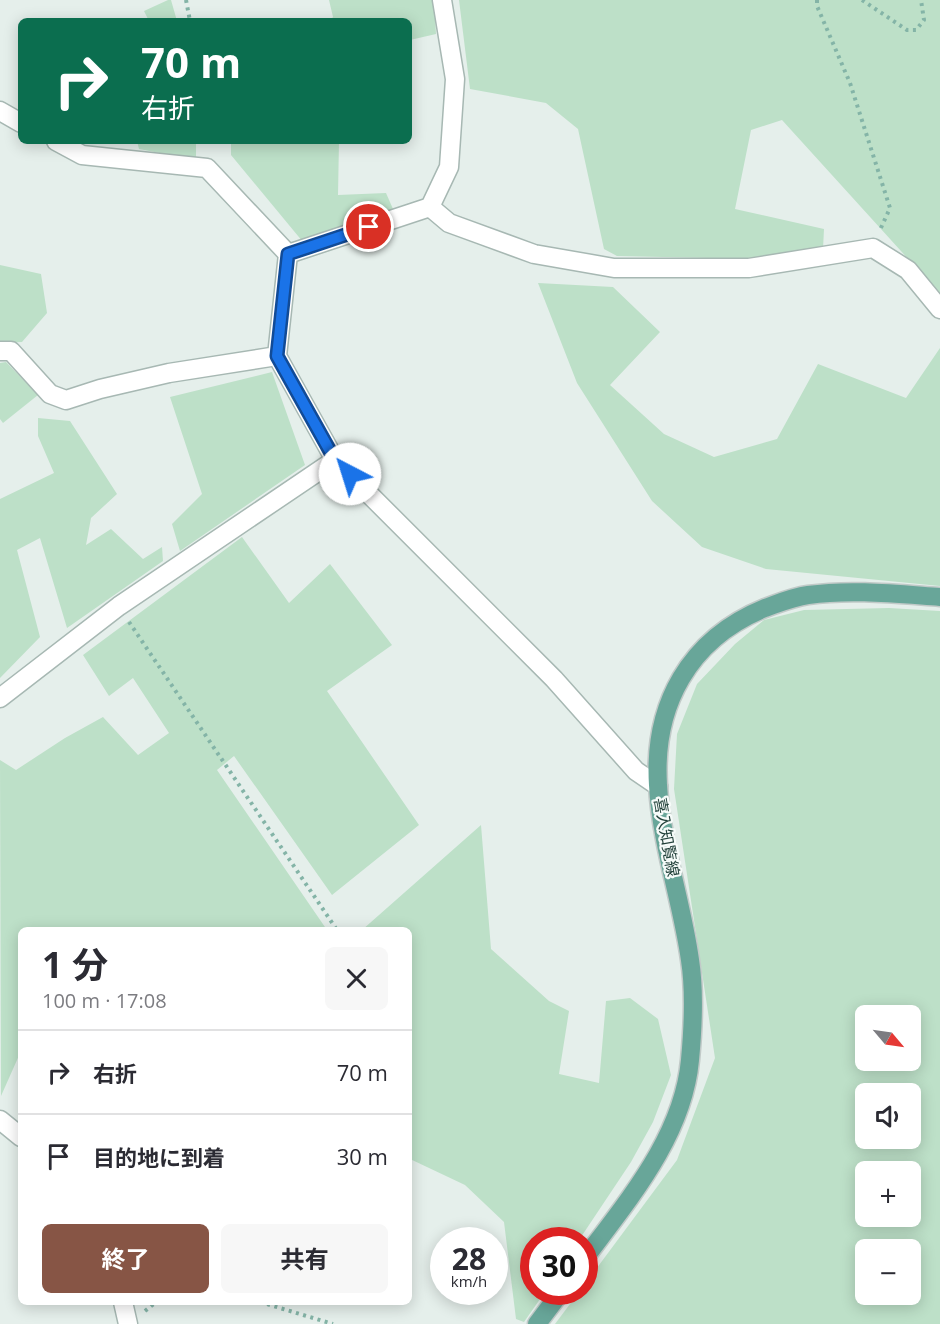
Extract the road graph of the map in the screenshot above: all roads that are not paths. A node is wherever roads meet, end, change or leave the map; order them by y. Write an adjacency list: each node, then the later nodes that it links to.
1 (442, 0): 5 (street)
2 (0, 111): 3 (street)
3 (18, 121)
4 (62, 144): 6 (street)
5 (430, 207): 6 (street); 7 (street)
6 (288, 254): 9 (street)
7 (940, 309)
8 (0, 351): 9 (street)
9 (277, 356): 10 (street)
10 (335, 460): 12 (street); 13 (street)
11 (940, 597): 13 (main road, 喜入知覧線)
12 (0, 698)
13 (658, 786): 16 (main road, 喜入知覧線)
14 (0, 1120): 15 (street)
15 (18, 1135)
16 (598, 1241)
17 (124, 1305): 19 (street)
18 (551, 1305): 20 (main road)
19 (128, 1324)
20 (537, 1324)

